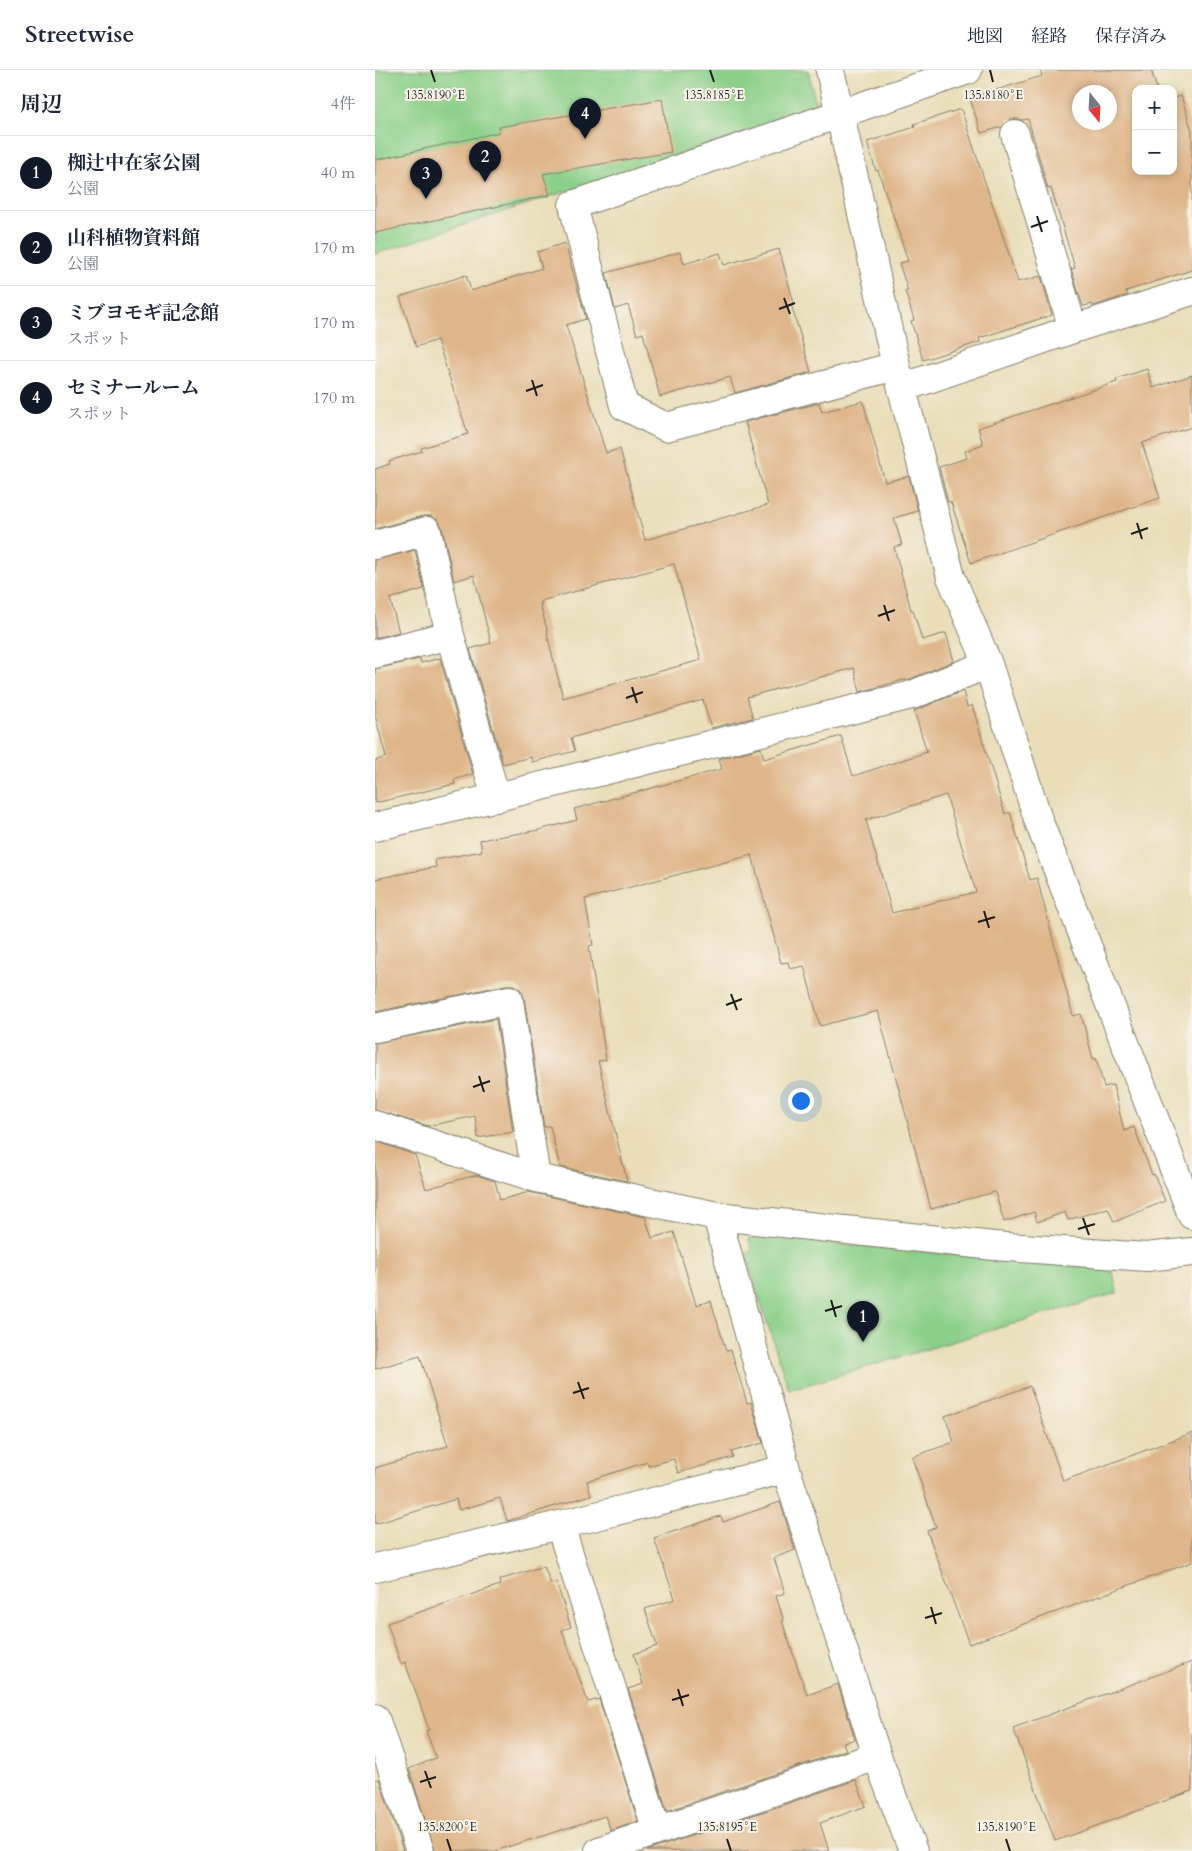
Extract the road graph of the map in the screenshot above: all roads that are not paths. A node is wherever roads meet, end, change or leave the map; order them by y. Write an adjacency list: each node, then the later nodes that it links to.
1 (830, 70): 3 (street)
2 (968, 70): 3 (street)
3 (840, 113): 7 (street); 7 (street)
4 (1015, 134): 6 (street)
5 (1192, 292): 6 (street)
6 (1073, 329): 7 (street)
7 (899, 377): 11 (street)
8 (375, 545): 9 (street)
9 (450, 635): 10 (street); 12 (street)
10 (375, 654)
11 (988, 664): 12 (street); 17 (street)
12 (496, 798): 13 (street)
13 (375, 827)
14 (375, 1028): 16 (street)
15 (375, 1125): 16 (street)
16 (536, 1178): 18 (street)
17 (1192, 1215)
18 (717, 1216): 19 (street); 20 (street)
19 (1192, 1252)
20 (786, 1469): 21 (street); 24 (street)
21 (560, 1525): 22 (street); 25 (street)
22 (375, 1568)
23 (375, 1718): 26 (street)
24 (877, 1756): 25 (street); 28 (street)
25 (657, 1832): 27 (street)
26 (420, 1851)
27 (599, 1851)
28 (913, 1851)

